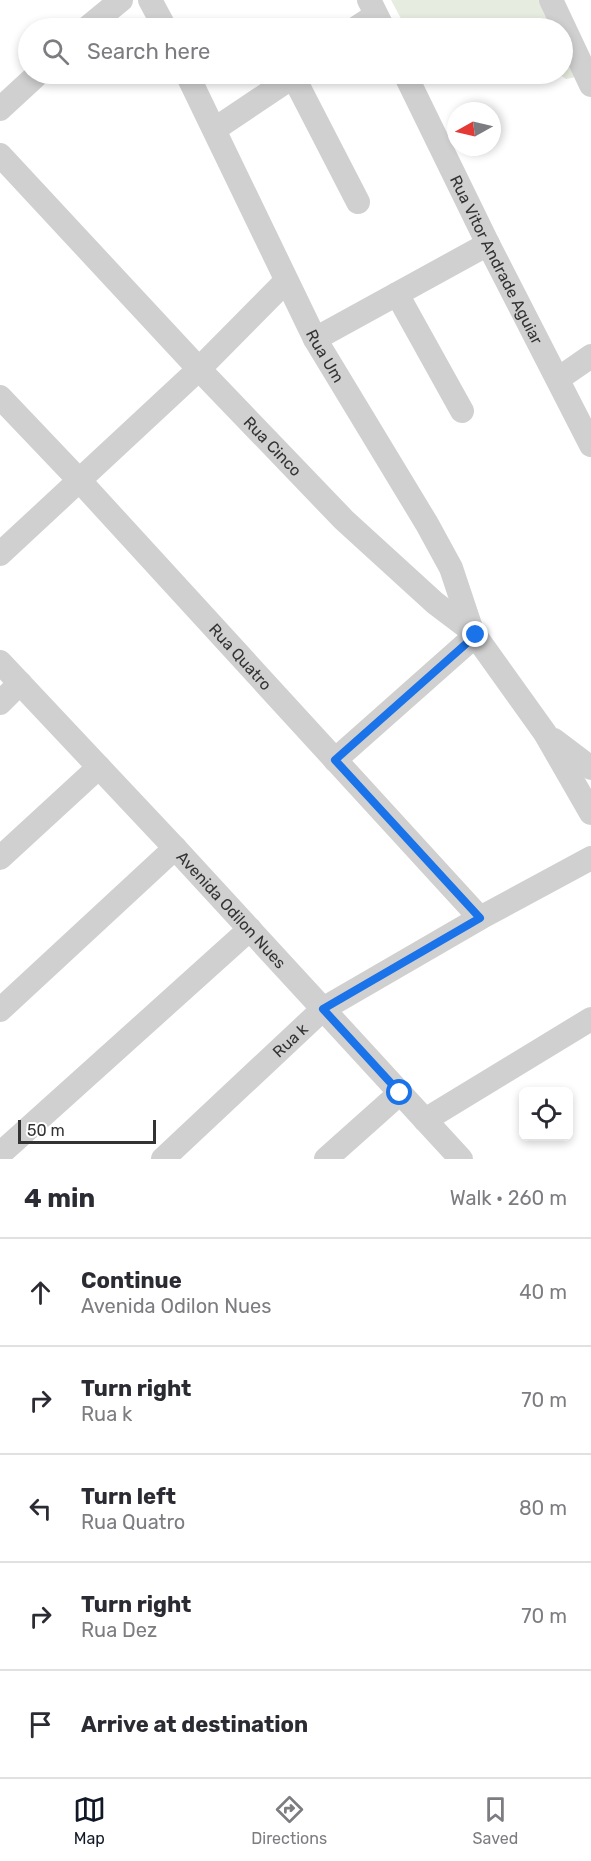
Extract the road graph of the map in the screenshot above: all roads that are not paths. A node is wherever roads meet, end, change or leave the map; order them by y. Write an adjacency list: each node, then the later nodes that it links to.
1 (121, 0): 4 (street)
2 (150, 0): 5 (street)
3 (550, 0): 6 (street)
4 (91, 15)
5 (160, 18)
6 (559, 18)
7 (573, 47): 13 (street)
8 (27, 84): 14 (street)
9 (193, 84): 15 (street, Rua Um)
10 (282, 84): 15 (street)
11 (299, 84): 17 (street)
12 (410, 84): 18 (street, Rua Vitor Andrade Aguiar)
13 (591, 84)
14 (0, 109)
15 (215, 129): 19 (street, Rua Um)
16 (0, 155): 23 (street, Rua Cinco)
17 (358, 202)
18 (489, 244): 20 (street); 24 (street, Rua Vitor Andrade Aguiar)
19 (286, 281): 21 (street, Rua Um); 23 (street)
20 (397, 294): 21 (street); 26 (street)
21 (315, 339): 30 (street, Rua Um)
22 (591, 356): 24 (street)
23 (199, 369): 28 (street); 30 (street, Rua Cinco)
24 (558, 379): 27 (street, Rua Vitor Andrade Aguiar)
25 (0, 397): 28 (street, Rua Quatro)
26 (462, 411)
27 (591, 445)
28 (79, 480): 29 (street); 35 (street, Rua Quatro)
29 (0, 554)
30 (474, 633): 34 (street, Rua Cinco); 35 (street)
31 (0, 662): 32 (street, Avenida Odilon Nues)
32 (20, 683): 33 (street); 36 (street, Avenida Odilon Nues)
33 (0, 703)
34 (545, 733): 37 (street); 38 (street)
35 (335, 760): 42 (street, Rua Quatro)
36 (99, 767): 39 (street, Avenida Odilon Nues); 40 (street)
37 (591, 768)
38 (591, 813)
39 (175, 848): 43 (street, Avenida Odilon Nues); 45 (street)
40 (0, 858)
41 (591, 858): 42 (street, Rua k)
42 (480, 918): 44 (street, Rua k)
43 (250, 929): 44 (street, Avenida Odilon Nues); 49 (street)
44 (323, 1009): 47 (street, Avenida Odilon Nues); 50 (street, Rua k)
45 (0, 1010)
46 (591, 1020): 48 (street)
47 (400, 1093): 48 (street, Avenida Odilon Nues); 51 (street)
48 (425, 1120): 52 (street, Avenida Odilon Nues)
49 (0, 1154)
50 (164, 1159)
51 (326, 1159)
52 (462, 1159)

